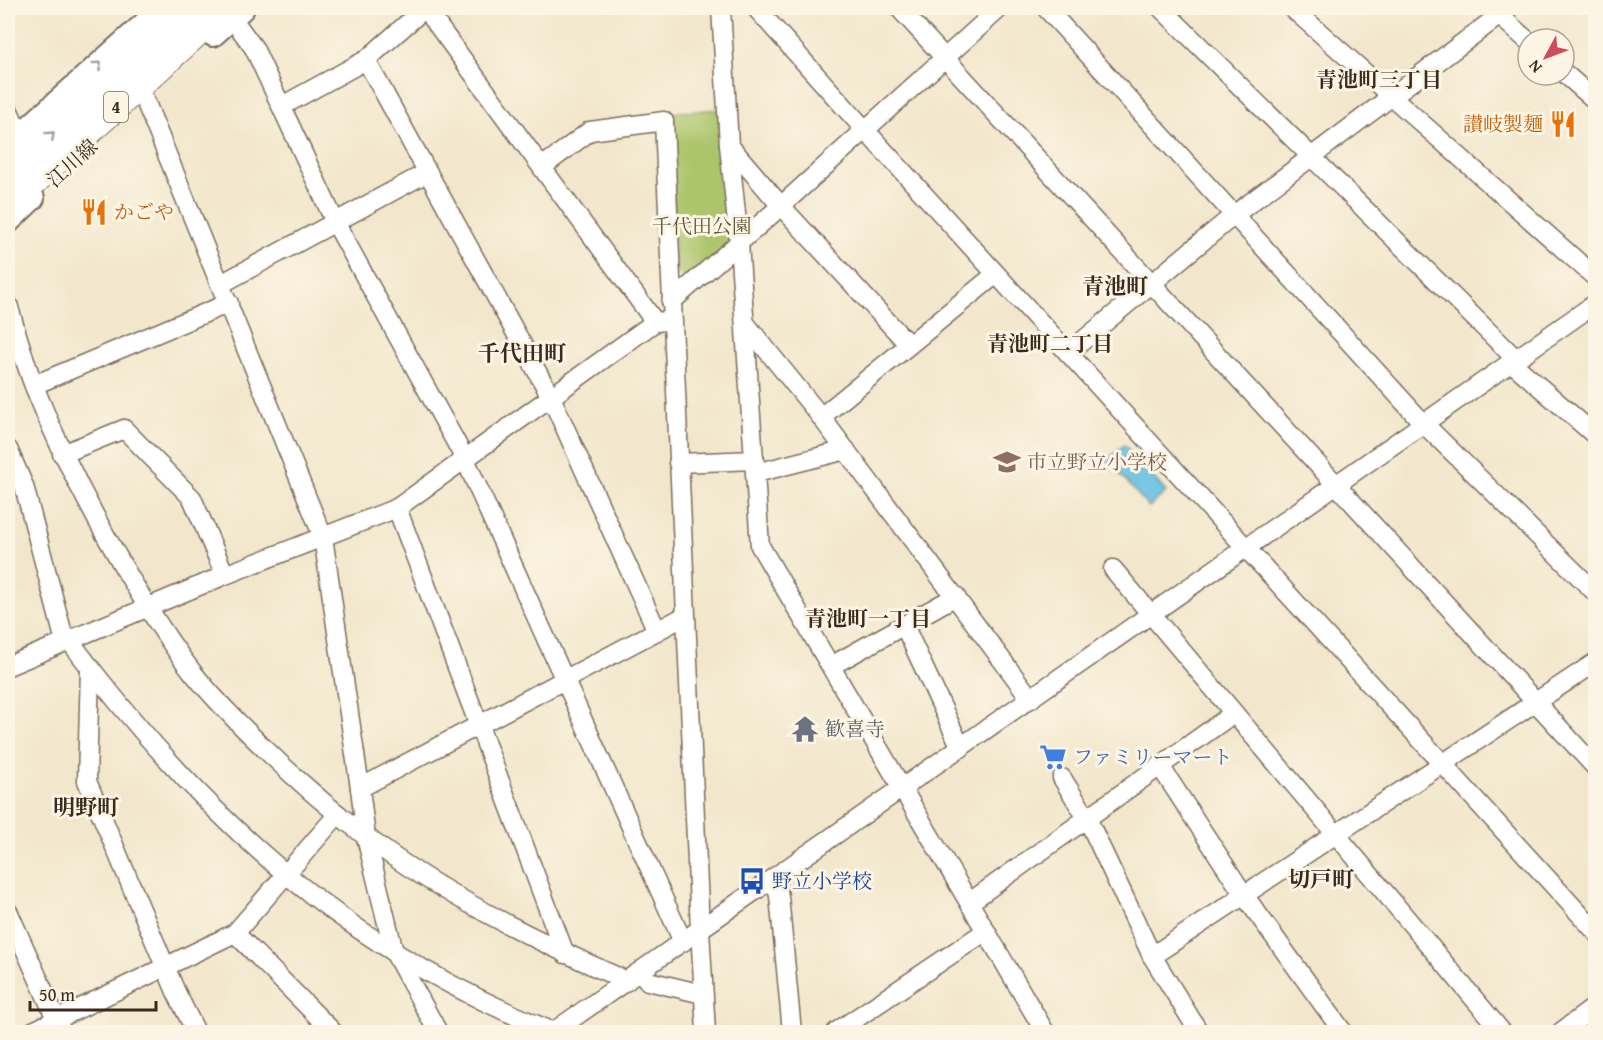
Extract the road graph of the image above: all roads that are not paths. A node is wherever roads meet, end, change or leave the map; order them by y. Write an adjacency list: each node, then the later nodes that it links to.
1 (162, 8): 23 (main road, one-way to 1)
2 (192, 8): 28 (highway, 4, one-way to 2)
3 (425, 8): 15 (street); 26 (street)
4 (721, 8): 24 (street)
5 (756, 8): 22 (street)
6 (899, 8): 14 (street)
7 (1000, 8): 14 (street)
8 (1046, 8): 31 (street)
9 (1161, 8): 25 (street)
10 (1292, 8): 17 (street)
11 (1499, 10): 13 (street); 17 (street)
12 (233, 11): 18 (main road, 江川線); 20 (street); 29 (highway, 4)
13 (1516, 28)
14 (945, 58): 22 (street); 38 (street)
15 (366, 60): 20 (street); 27 (street)
16 (1576, 84): 19 (street)
17 (1391, 96): 25 (street); 36 (street)
18 (144, 98): 32 (main road, 江川線); 37 (street)
19 (1596, 101)
20 (282, 106): 33 (street)
21 (8, 109): 23 (street)
22 (865, 130): 30 (street); 35 (street)
23 (14, 141)
24 (729, 145): 30 (street); 34 (street)
25 (1312, 156): 31 (street); 47 (street)
26 (542, 167): 39 (street); 43 (street)
27 (428, 172): 33 (street); 49 (street)
28 (8, 175)
29 (8, 206)
30 (781, 206): 34 (street); 45 (street)
31 (1234, 215): 38 (street); 51 (street)
32 (8, 222)
33 (335, 222): 37 (street); 56 (street)
34 (739, 243): 39 (street); 44 (street)
35 (996, 274): 45 (street); 46 (street)
36 (1596, 278)
37 (221, 284): 40 (street)
38 (1151, 284): 46 (street); 59 (street)
39 (671, 302): 43 (street)
40 (229, 303): 48 (street); 61 (street)
41 (1596, 303): 47 (street)
42 (8, 304): 48 (street)
43 (663, 322): 49 (street); 57 (street)
44 (745, 323): 50 (street); 58 (street)
45 (909, 345): 50 (street)
46 (1068, 353): 62 (street)
47 (1514, 360): 51 (street); 52 (street)
48 (34, 385): 55 (street)
49 (551, 397): 56 (street); 71 (street)
50 (821, 417): 54 (street)
51 (1424, 424): 59 (street); 65 (street)
52 (1596, 436)
53 (8, 449): 72 (street)
54 (846, 450): 58 (street); 66 (street)
55 (62, 454): 64 (street); 67 (street)
56 (465, 459): 60 (street); 77 (street)
57 (678, 463): 58 (street); 69 (street)
58 (755, 467): 75 (street)
59 (1335, 486): 62 (street); 79 (street)
60 (397, 508): 61 (street); 81 (street)
61 (323, 537): 64 (street); 87 (street)
62 (1246, 549): 68 (street); 83 (street)
63 (1113, 569): 68 (street)
64 (225, 575): 67 (street)
65 (1596, 593)
66 (956, 596): 70 (street); 78 (street)
67 (147, 608): 72 (street); 89 (street)
68 (1151, 615): 78 (street); 80 (street)
69 (685, 616): 71 (street); 98 (street)
70 (904, 625): 75 (street); 82 (street)
71 (657, 631): 77 (street)
72 (67, 641): 74 (street); 76 (street)
73 (1596, 662): 79 (street)
74 (8, 666)
75 (831, 666): 88 (street)
76 (90, 668): 93 (street); 106 (street)
77 (565, 680): 81 (street); 102 (street)
78 (1031, 699): 82 (street)
79 (1534, 703): 83 (street); 85 (street)
80 (1234, 713): 84 (street); 91 (street)
81 (479, 725): 87 (street); 104 (street)
82 (961, 748): 88 (street)
83 (1443, 763): 91 (street); 100 (street)
84 (1160, 766): 90 (street); 95 (street)
85 (1596, 768)
86 (1062, 778): 90 (street)
87 (360, 788): 92 (street)
88 (903, 788): 94 (street); 96 (street)
89 (338, 814): 92 (street); 93 (street)
90 (1087, 818): 96 (street); 105 (street)
91 (1336, 834): 95 (street); 122 (street)
92 (366, 837): 103 (street); 104 (street)
93 (286, 874): 101 (street); 103 (street)
94 (775, 878): 98 (street); 118 (street)
95 (1244, 895): 105 (street); 121 (street)
96 (970, 902): 99 (street)
97 (8, 911): 110 (street)
98 (699, 930): 102 (street); 108 (street)
99 (986, 931): 111 (street); 119 (street)
100 (1596, 932)
101 (235, 933): 106 (street); 114 (street)
102 (683, 942): 107 (street)
103 (394, 952): 115 (street); 116 (street)
104 (565, 954): 107 (street)
105 (1152, 956): 120 (street)
106 (165, 967): 110 (street); 113 (street)
107 (634, 976): 108 (street); 116 (street)
108 (703, 994): 117 (street)
109 (1596, 1006): 123 (street)
110 (59, 1026): 112 (street)
111 (1038, 1030)
112 (31, 1032)
113 (196, 1032)
114 (333, 1032)
115 (438, 1032)
116 (554, 1032)
117 (706, 1032)
118 (792, 1032)
119 (836, 1032)
120 (1199, 1032)
121 (1343, 1032)
122 (1502, 1032)
123 (1561, 1032)

